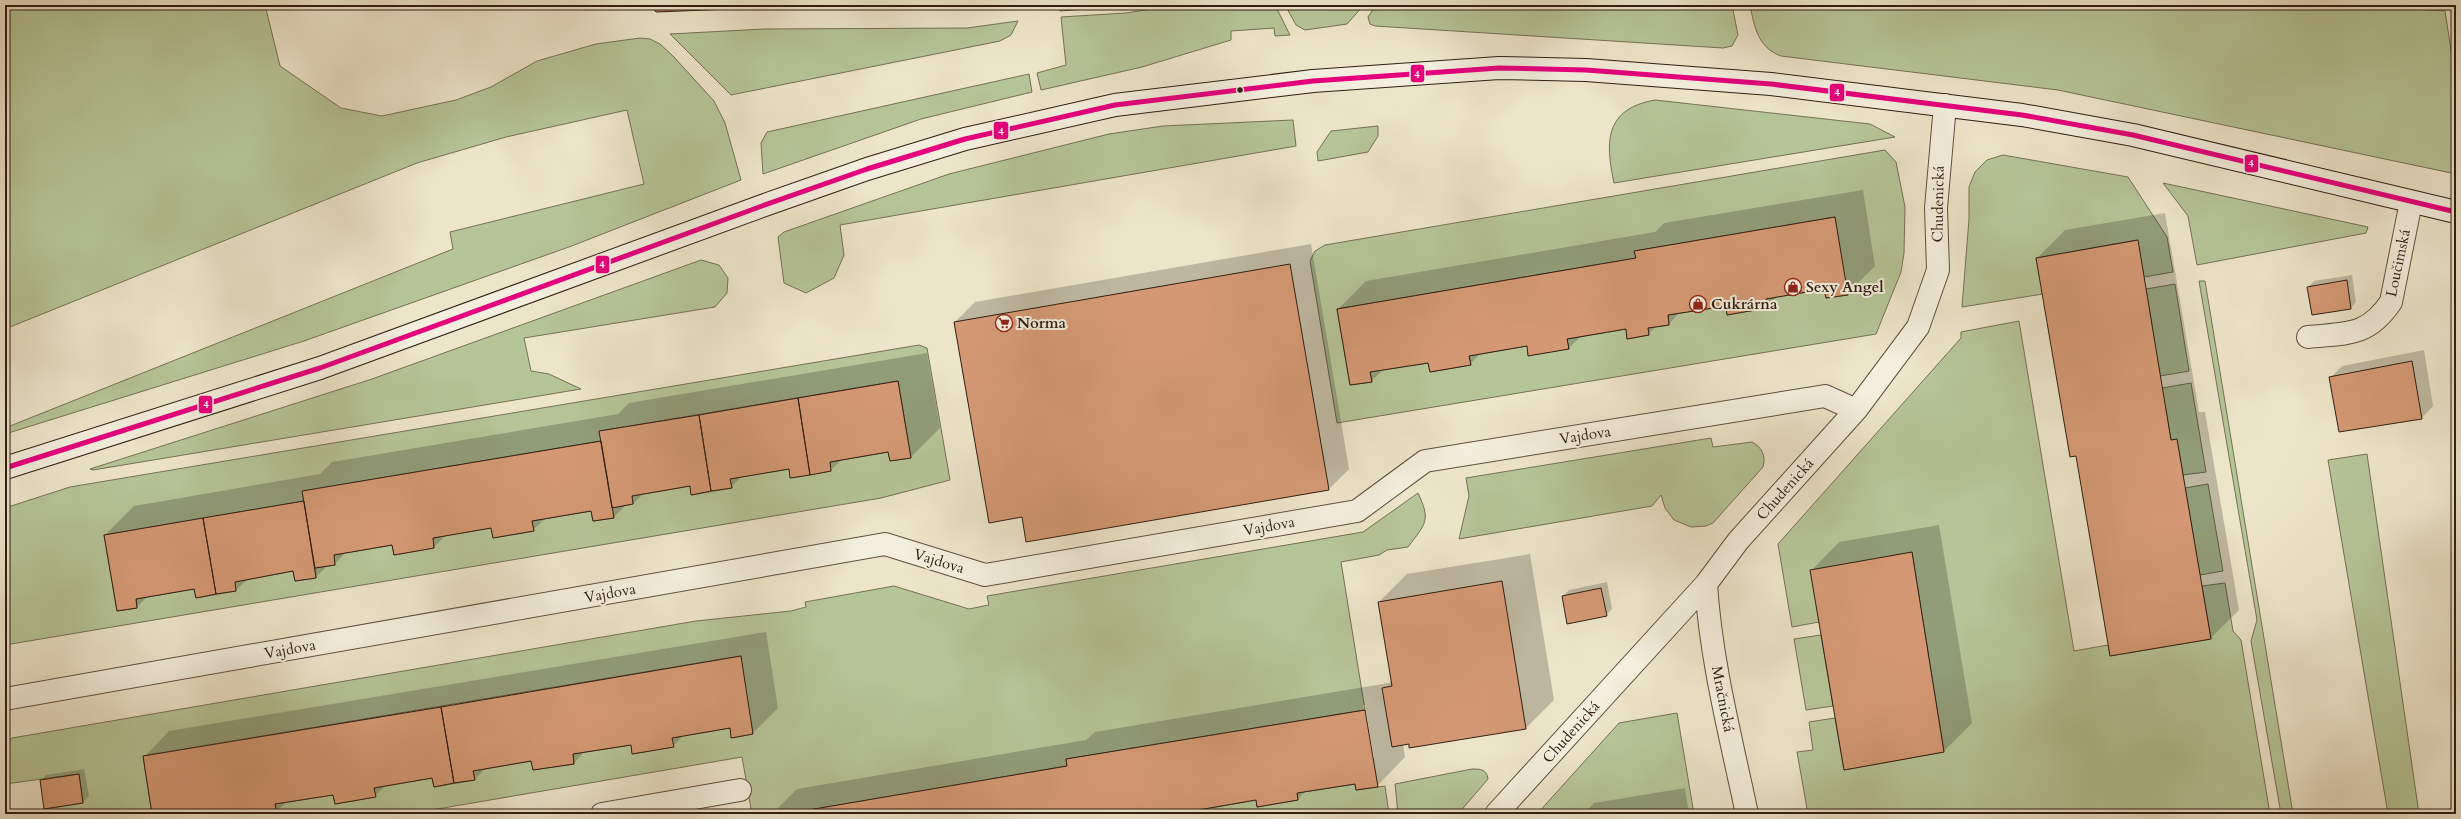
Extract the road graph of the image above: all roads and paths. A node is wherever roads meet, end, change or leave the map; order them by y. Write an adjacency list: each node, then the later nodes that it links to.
1 (1945, 105): 2 (street); 5 (street, Chudenická); 6 (street)
2 (2411, 202): 3 (street); 4 (street, Loučimská)
3 (2456, 212)
4 (2308, 337)
5 (1856, 410): 7 (street, Chudenická); 8 (street, Vajdova)
6 (5, 468)
7 (1706, 584): 11 (street, Chudenická); 12 (street, Mračnická)
8 (5, 699)
9 (740, 790): 10 (street)
10 (602, 814)
11 (1496, 814)
12 (1747, 814)

